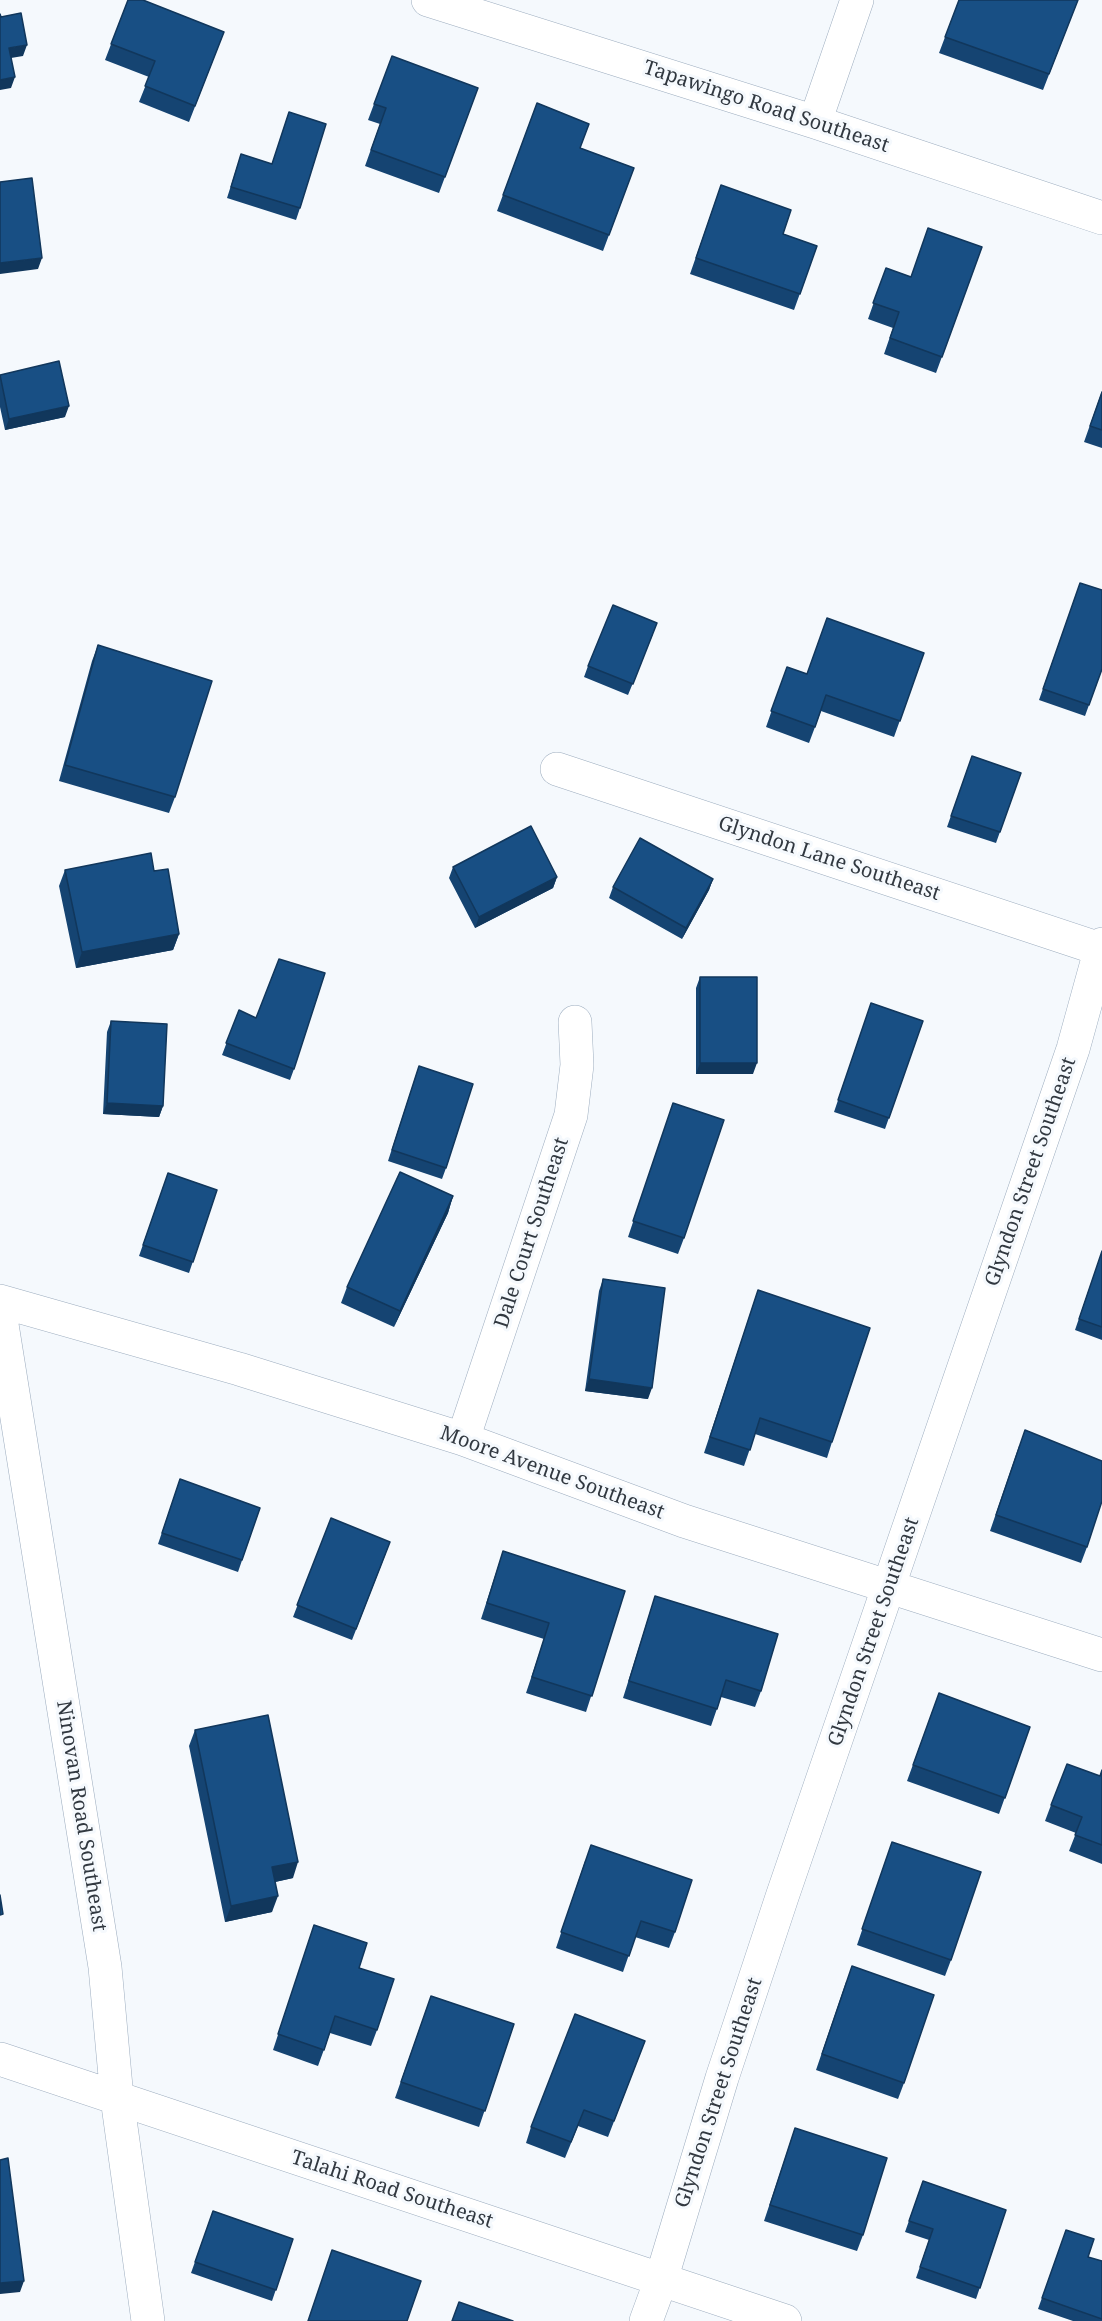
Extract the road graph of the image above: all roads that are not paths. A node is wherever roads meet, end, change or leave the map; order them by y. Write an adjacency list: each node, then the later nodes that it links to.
1 (428, 0): 3 (street, Tapawingo Road Southeast)
2 (857, 0): 3 (street)
3 (815, 122): 4 (street, Tapawingo Road Southeast)
4 (1102, 218)
5 (557, 769): 6 (street, Glyndon Lane Southeast)
6 (1101, 947): 11 (street, Glyndon Street Southeast)
7 (575, 1022): 10 (street, Dale Court Southeast)
8 (0, 1301): 10 (street, Moore Avenue Southeast)
9 (0, 1312): 14 (street, Ninovan Road Southeast)
10 (463, 1439): 11 (street, Moore Avenue Southeast)
11 (890, 1587): 12 (street, Moore Avenue Southeast); 15 (street, Glyndon Street Southeast)
12 (1102, 1655)
13 (0, 2059): 14 (street, Talahi Road Southeast)
14 (117, 2098): 15 (street, Talahi Road Southeast); 16 (street, Ninovan Road Southeast)
15 (661, 2280): 17 (street, Glyndon Street Southeast); 18 (street, Talahi Road Southeast)
16 (148, 2321)
17 (646, 2321)
18 (785, 2321)

